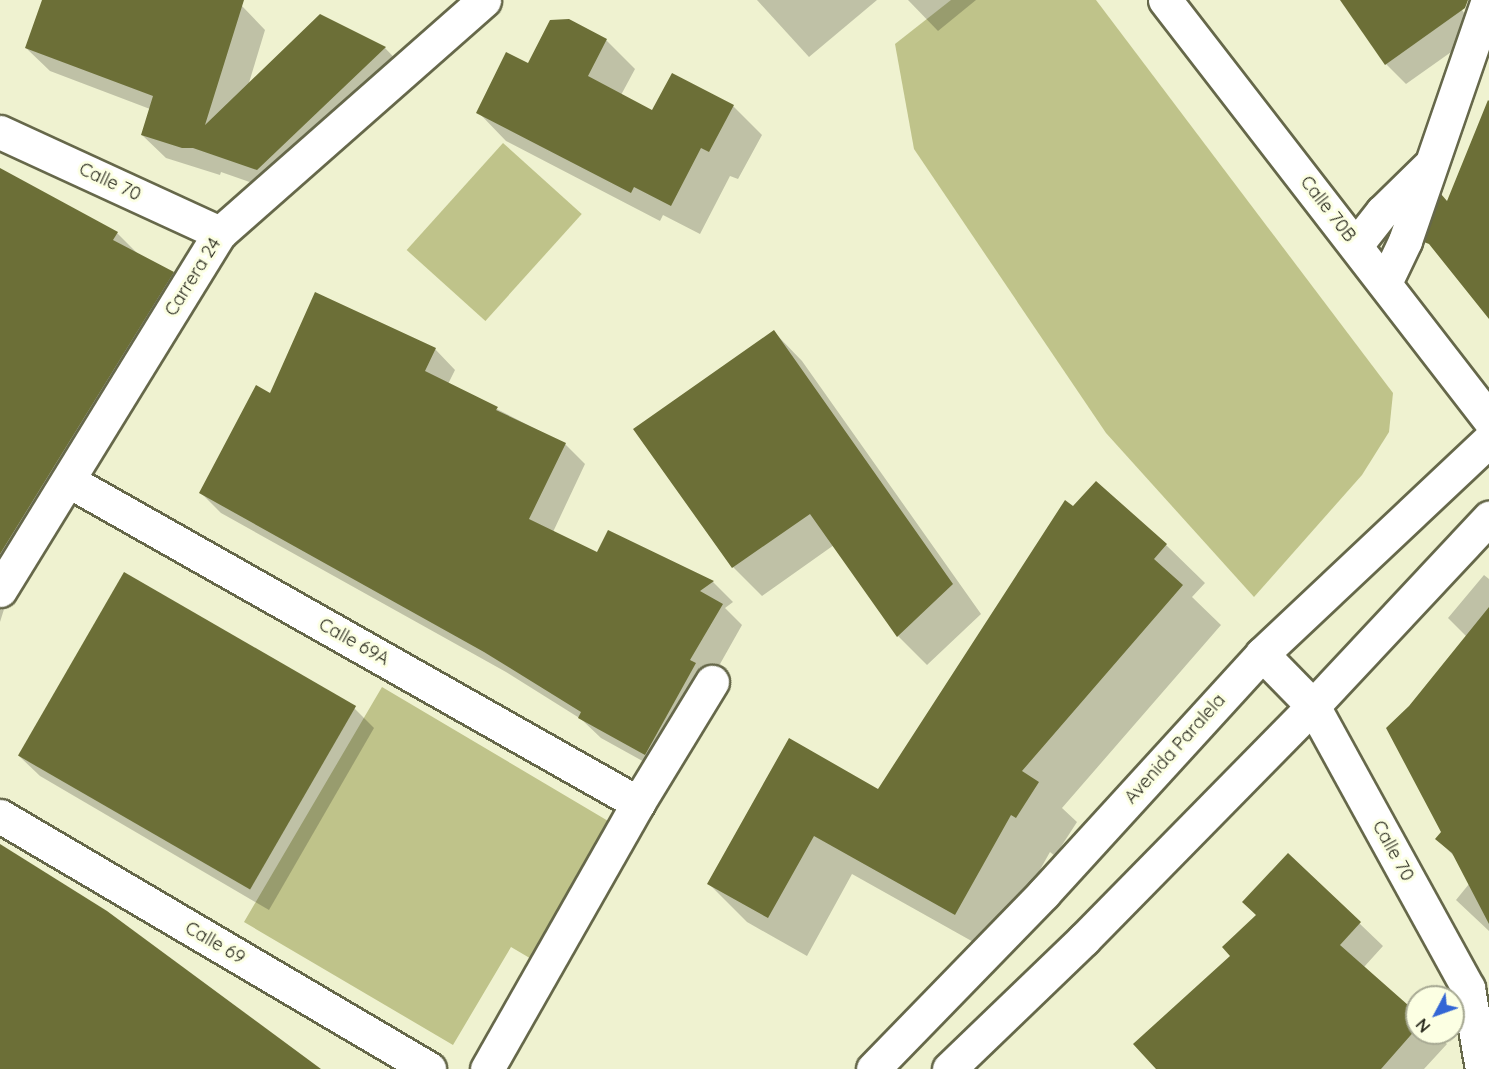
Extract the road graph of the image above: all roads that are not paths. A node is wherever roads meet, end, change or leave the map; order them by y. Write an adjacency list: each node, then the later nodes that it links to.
1 (484, 0): 6 (street, Carrera 24)
2 (1165, 0): 7 (street, Calle 70B)
3 (1488, 0): 5 (street)
4 (0, 132): 6 (street, Calle 70)
5 (1433, 162): 7 (street); 8 (street)
6 (220, 233): 11 (street, Carrera 24)
7 (1356, 245): 8 (street, Calle 70B)
8 (1385, 283): 9 (street, Calle 70B)
9 (1489, 419)
10 (1489, 440): 14 (street, Avenida Paralela)
11 (69, 481): 13 (street, Carrera 24); 17 (street, Calle 69A)
12 (1489, 518): 16 (street)
13 (0, 590)
14 (1262, 654): 16 (street, Calle 70); 21 (street, Avenida Paralela)
15 (712, 682): 17 (street)
16 (1313, 706): 22 (street); 23 (street, Calle 70)
17 (638, 803): 20 (street)
18 (0, 816): 19 (street, Calle 69)
19 (429, 1069)
20 (487, 1069)
21 (873, 1069)
22 (949, 1069)
23 (1482, 1069)

